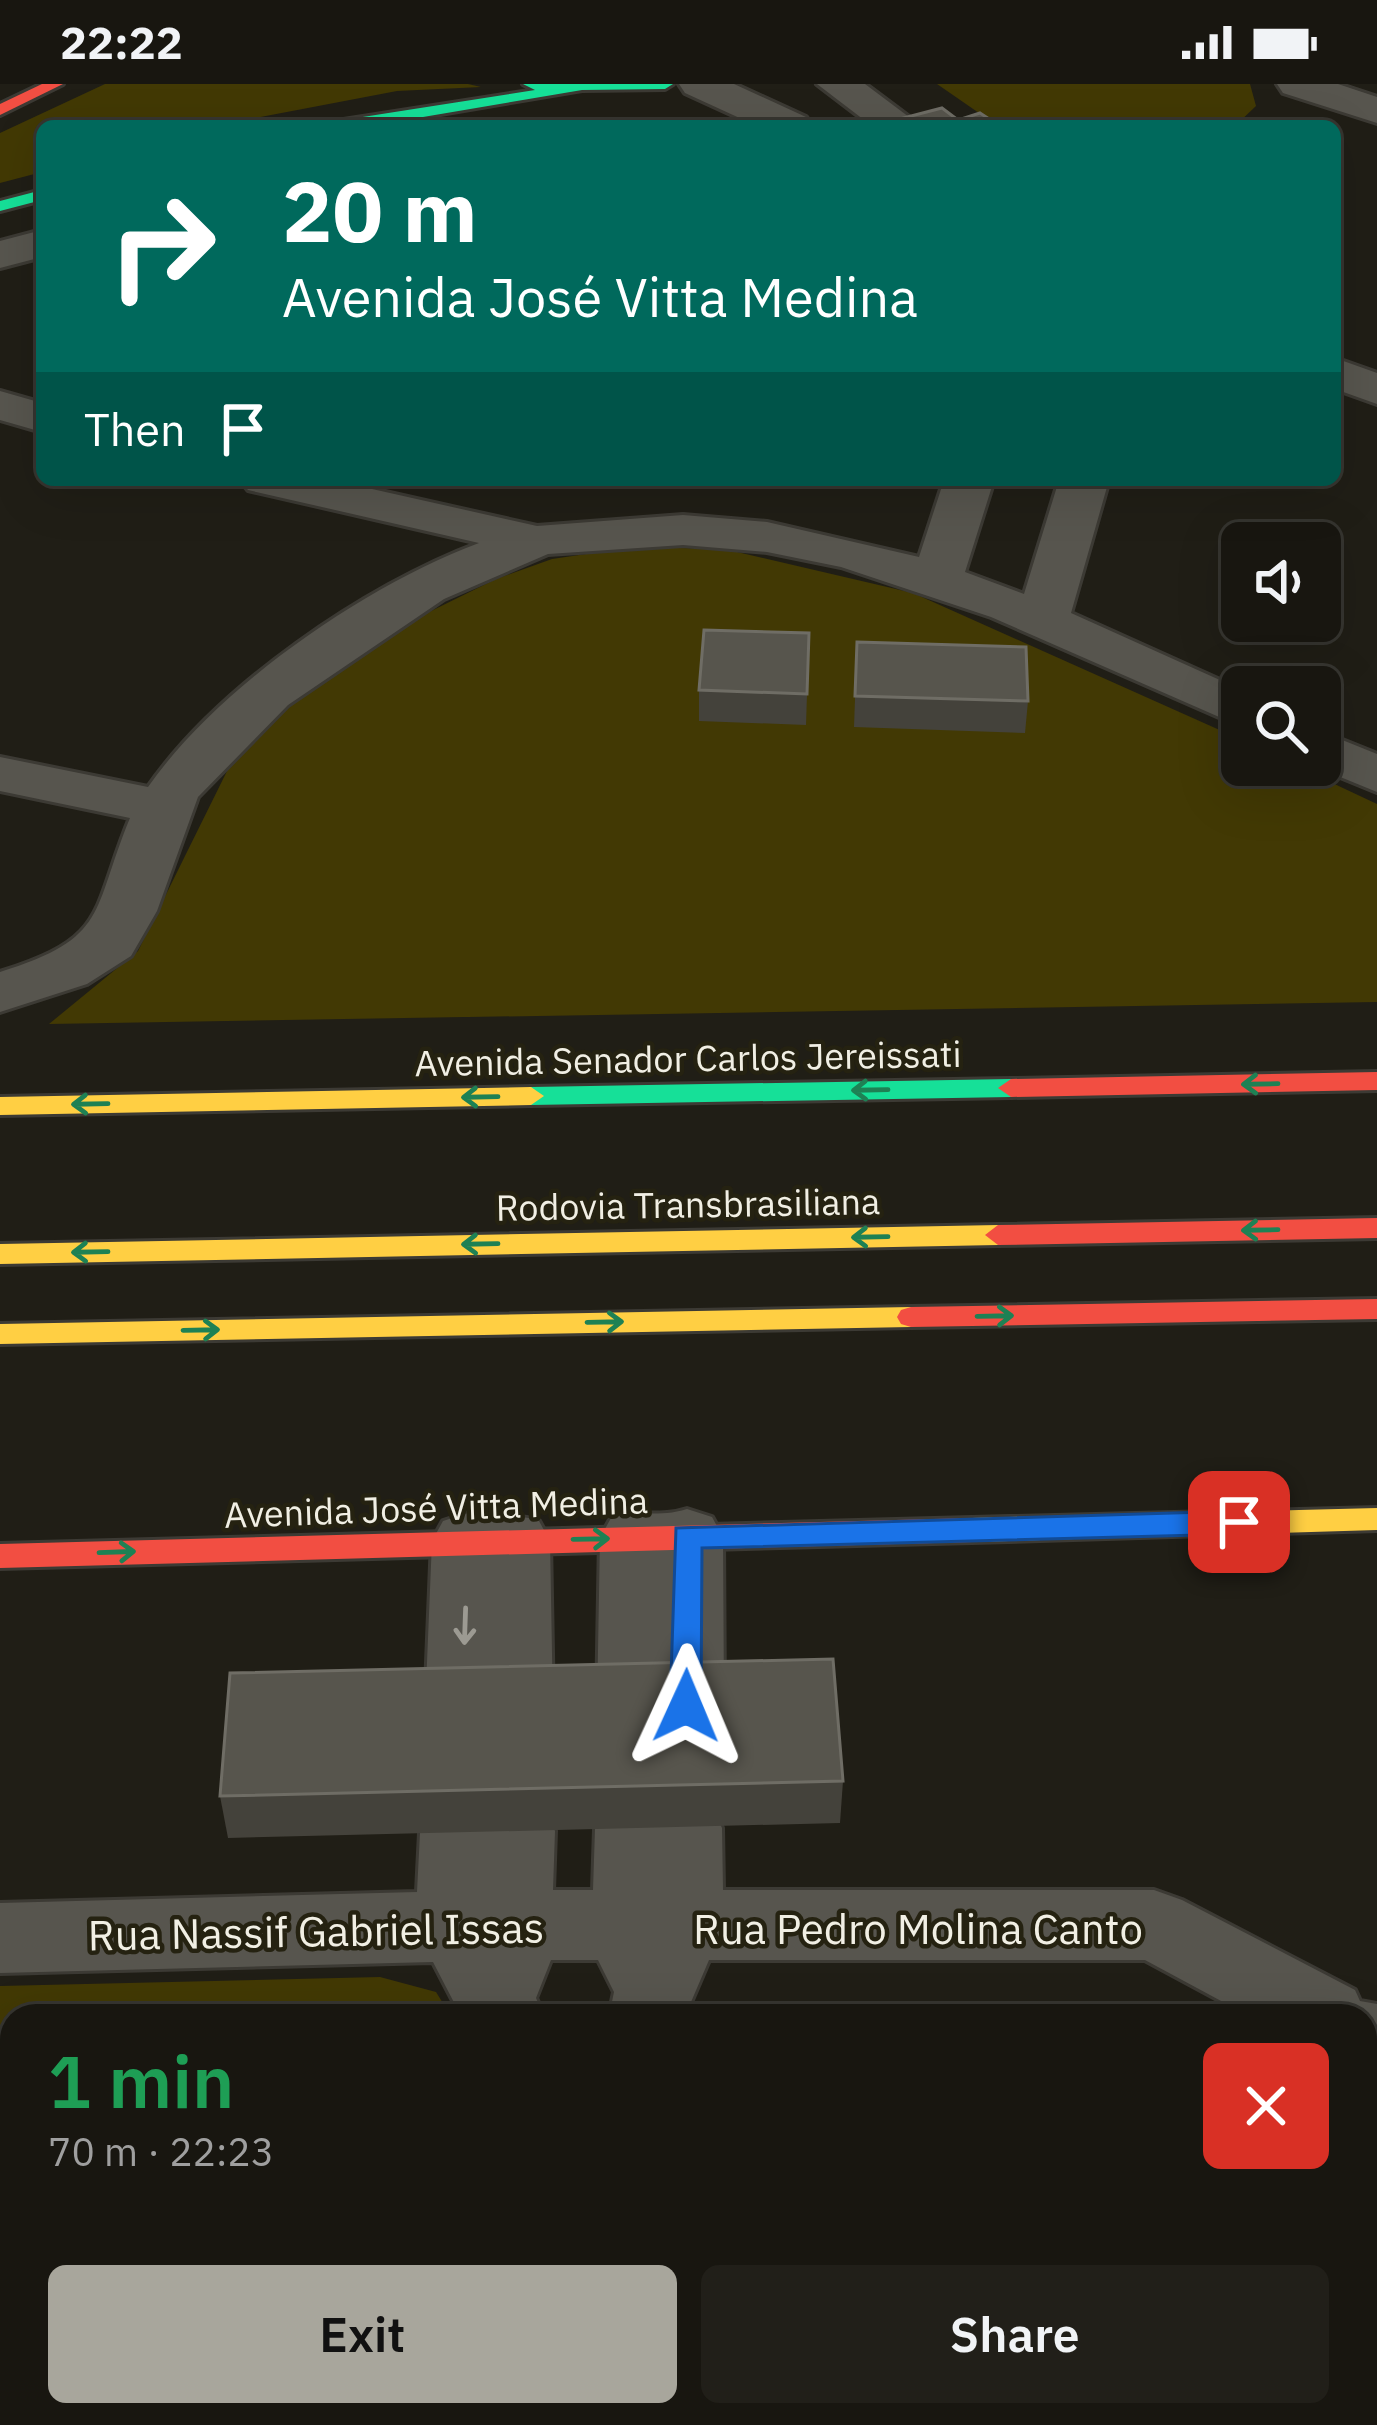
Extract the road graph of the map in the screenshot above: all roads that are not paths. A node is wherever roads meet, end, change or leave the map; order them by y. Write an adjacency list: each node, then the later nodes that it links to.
1 (55, 84): 8 (main road)
2 (521, 84): 6 (main road)
3 (665, 84): 6 (main road)
4 (700, 84): 11 (street)
5 (838, 84): 12 (street)
6 (574, 88): 10 (main road)
7 (1297, 96): 9 (street)
8 (0, 110)
9 (1377, 111)
10 (374, 120)
11 (778, 120)
12 (891, 120)
13 (36, 197): 14 (main road)
14 (0, 206)
15 (36, 244): 16 (street)
16 (0, 255)
17 (0, 405): 18 (street)
18 (36, 416)
19 (293, 486): 22 (street)
20 (968, 486): 23 (street)
21 (1082, 486): 24 (street)
22 (537, 541): 23 (street); 29 (street)
23 (938, 577): 24 (street)
24 (1043, 618): 25 (street)
25 (1221, 701)
26 (1341, 758): 28 (street)
27 (0, 774): 29 (street)
28 (1377, 775)
29 (158, 807): 30 (street)
30 (0, 992)
31 (1377, 1082): 32 (main road, Avenida Senador Carlos Jereissati, one-way to 32)
32 (0, 1106)
33 (1377, 1228): 34 (main road, Rodovia Transbrasiliana, one-way to 34)
34 (0, 1254)
35 (1377, 1311): 36 (main road, one-way to 35)
36 (0, 1334)
37 (1377, 1519): 38 (main road, Avenida José Vitta Medina)
38 (661, 1537): 39 (main road, Avenida José Vitta Medina, one-way to 38); 41 (street)
39 (491, 1541): 40 (main road, Avenida José Vitta Medina, one-way to 39); 42 (street, one-way to 42)
40 (0, 1556)
41 (660, 1707)
42 (489, 1710)
43 (658, 1828): 46 (street)
44 (488, 1832): 45 (street)
45 (486, 1926): 46 (street, Rua Nassif Gabriel Issas); 47 (street, Rua Nassif Gabriel Issas); 48 (street)
46 (657, 1926): 49 (street); 50 (street, Rua Pedro Molina Canto)
47 (0, 1938)
48 (502, 2004)
49 (648, 2004)
50 (1304, 2004)

